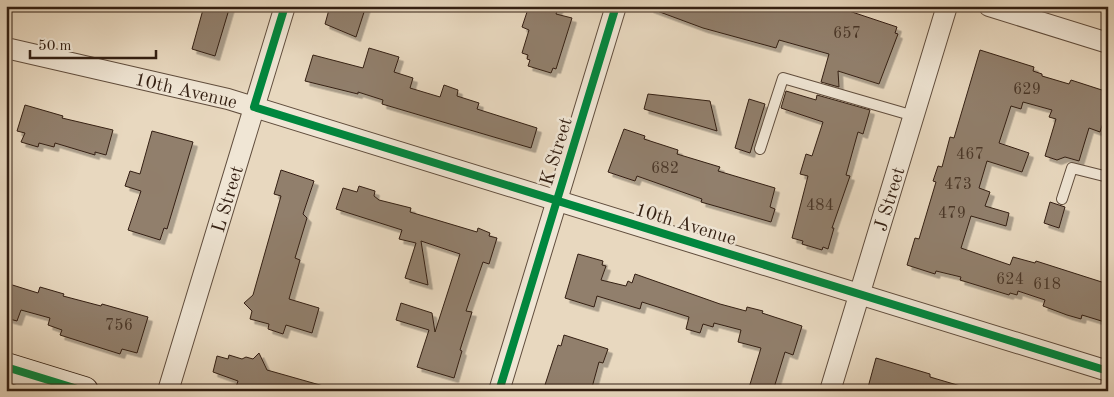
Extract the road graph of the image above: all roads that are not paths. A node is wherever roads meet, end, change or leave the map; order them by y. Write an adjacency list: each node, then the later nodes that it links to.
1 (285, 6): 7 (street, L Street)
2 (616, 6): 12 (street, K Street)
3 (947, 6): 8 (street, J Street)
4 (989, 6): 5 (street)
5 (1108, 43)
6 (6, 48): 7 (street, 10th Avenue)
7 (254, 107): 12 (street, 10th Avenue); 17 (street, L Street)
8 (914, 116): 9 (lane); 13 (street, J Street)
9 (760, 149)
10 (1108, 177): 11 (lane)
11 (1062, 199)
12 (557, 200): 13 (street, 10th Avenue); 18 (street, K Street)
13 (859, 294): 15 (street, 10th Avenue); 19 (street, J Street)
14 (6, 367): 16 (street)
15 (1108, 371)
16 (84, 391)
17 (168, 391)
18 (499, 391)
19 (830, 391)

